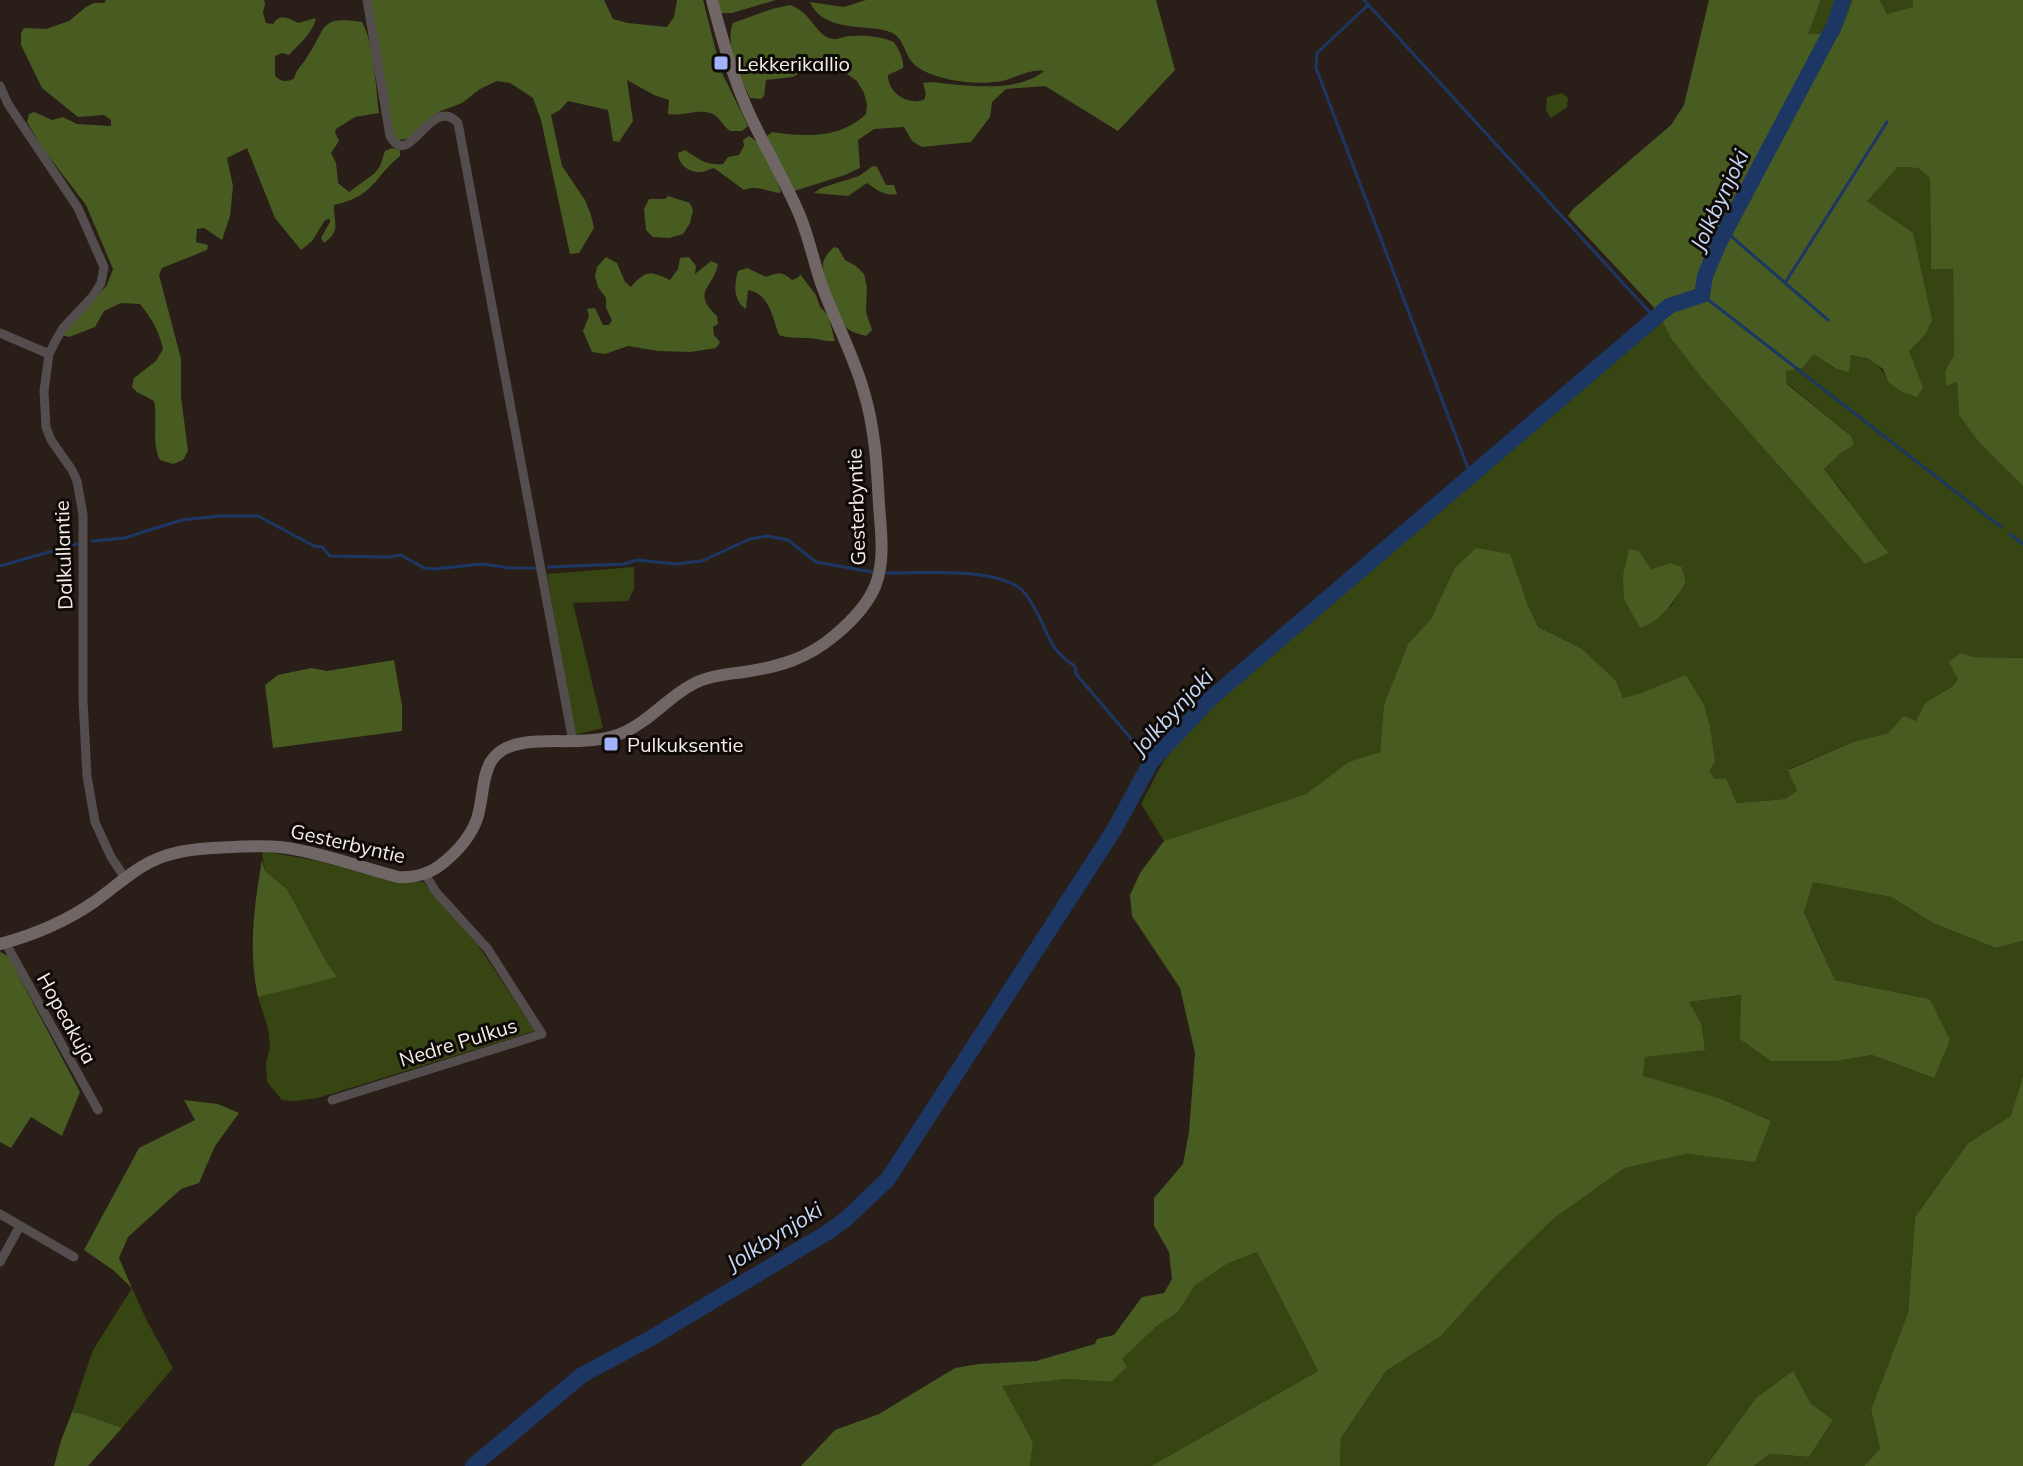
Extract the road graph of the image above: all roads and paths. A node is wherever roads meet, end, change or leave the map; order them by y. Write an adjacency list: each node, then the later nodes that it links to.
1 (367, 0): 6 (street)
2 (712, 0): 6 (street, Gesterbyntie)
3 (0, 86): 5 (street, Dalkullantie)
4 (0, 333): 5 (street)
5 (49, 354): 8 (street, Dalkullantie)
6 (573, 742): 7 (street, Gesterbyntie)
7 (425, 874): 8 (street, Gesterbyntie); 10 (street, Nedre Pulkus)
8 (125, 878): 9 (street, Gesterbyntie)
9 (3, 943): 11 (street, Hopeakuja)
10 (332, 1100)
11 (98, 1110)
12 (0, 1214): 13 (street)
13 (20, 1226): 14 (street); 15 (street)
14 (74, 1257)
15 (0, 1262)

